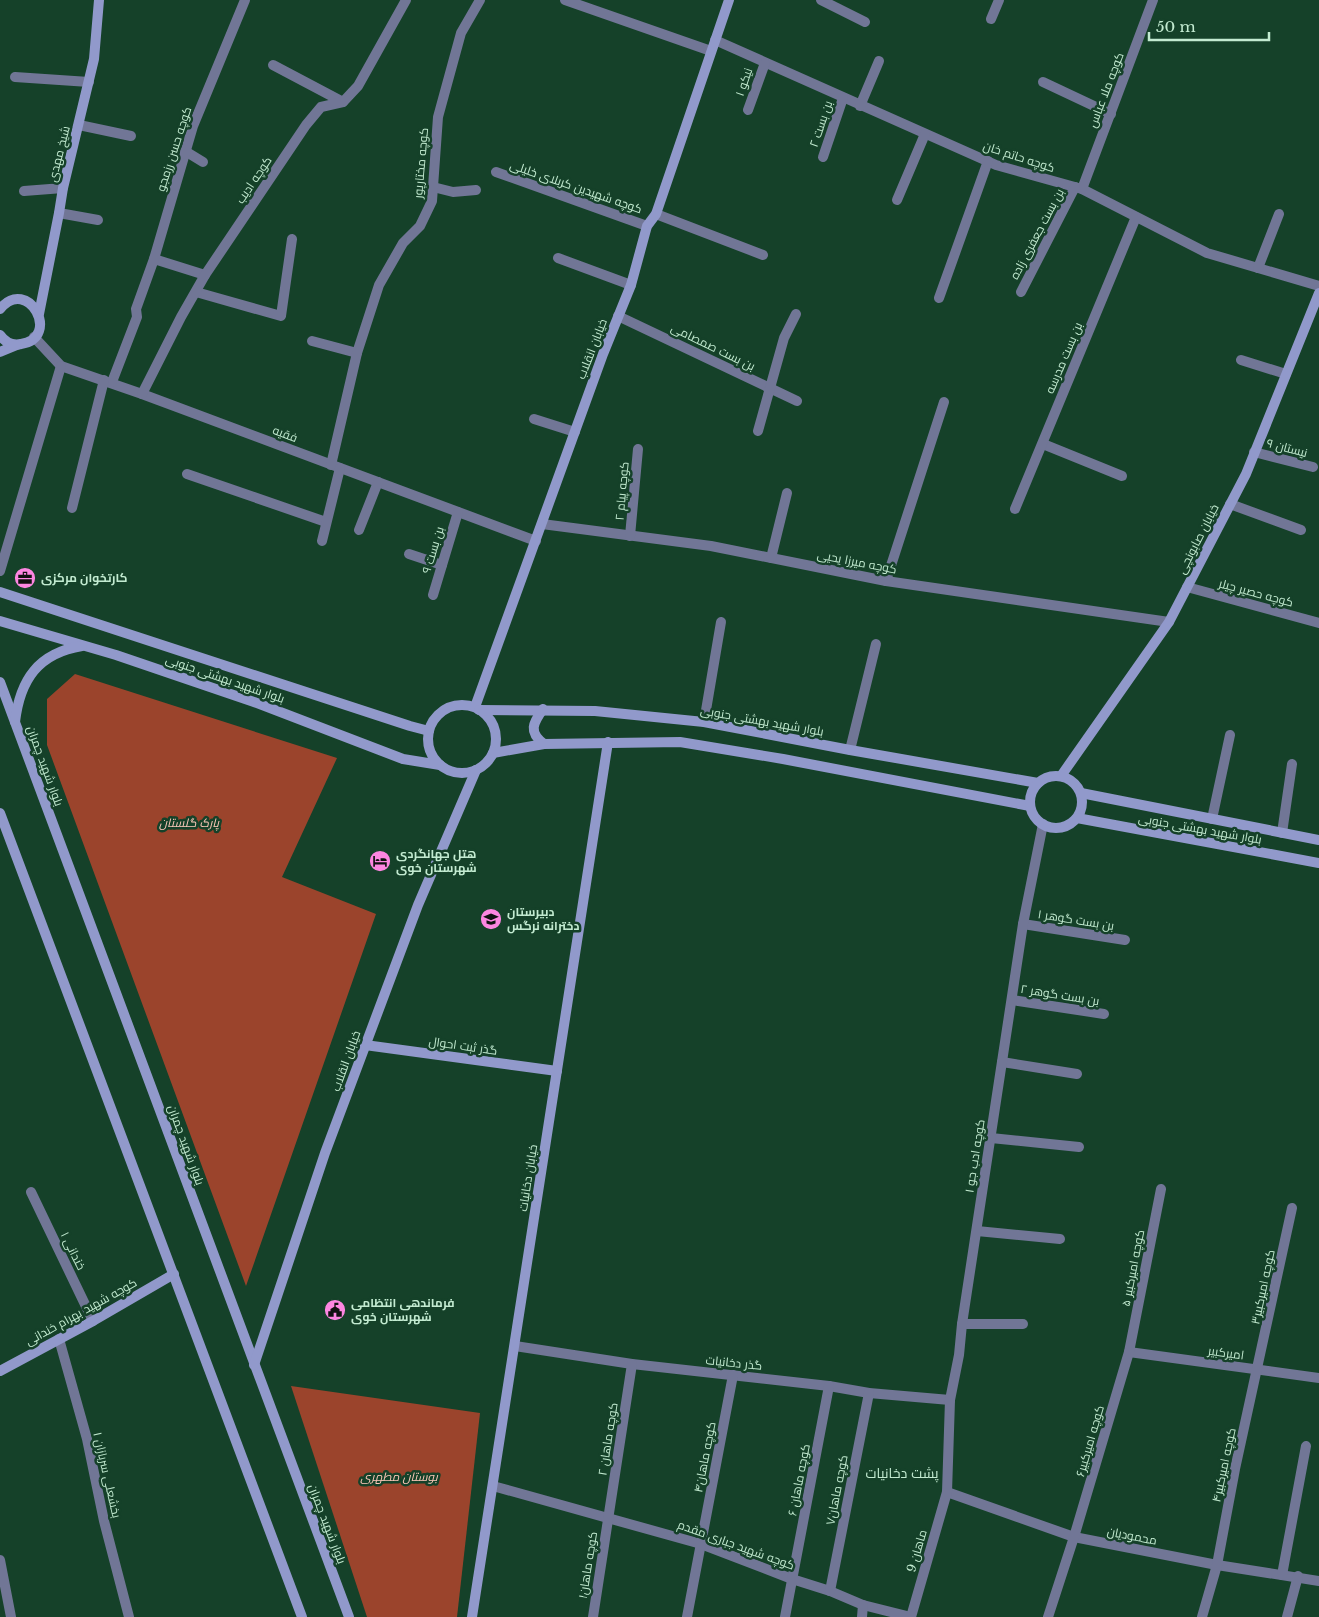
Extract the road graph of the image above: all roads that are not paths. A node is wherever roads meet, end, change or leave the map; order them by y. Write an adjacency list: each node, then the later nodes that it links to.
1 (99, 0): 18 (main road, شیخ مهدی)
2 (245, 0): 28 (street, کوچه حسن رزمجو)
3 (406, 0): 21 (street)
4 (480, 0): 33 (street, کوچه مختارپور)
5 (564, 0): 13 (street)
6 (729, 0): 12 (main road, خیابان انقلاب)
7 (821, 0): 11 (street)
8 (999, 0): 10 (street)
9 (1154, 0): 24 (street, کوچه ملا عباس)
10 (990, 19)
11 (865, 22)
12 (715, 40): 13 (main road, خیابان انقلاب); 15 (street, کوچه حاتم خان)
13 (711, 51): 40 (main road, خیابان انقلاب)
14 (880, 61): 22 (street)
15 (765, 63): 20 (street, کوچه حاتم خان); 23 (street, نیکو ۱)
16 (273, 66): 21 (street)
17 (15, 77): 18 (street)
18 (89, 82): 25 (main road, شیخ مهدی)
19 (1043, 82): 24 (street)
20 (843, 98): 22 (street, کوچه حاتم خان); 29 (street, بن بست ۲)
21 (343, 102): 50 (street, کوچه ادیب)
22 (860, 106): 26 (street, کوچه حاتم خان)
23 (748, 110)
24 (1111, 114): 35 (street, کوچه ملا عباس)
25 (79, 125): 27 (street); 34 (main road, شیخ مهدی)
26 (925, 134): 30 (street, کوچه حاتم خان); 38 (street)
27 (131, 136)
28 (185, 151): 31 (street); 48 (street, کوچه حسن رزمجو)
29 (823, 157)
30 (988, 161): 35 (street, کوچه حاتم خان); 56 (street)
31 (203, 162)
32 (496, 172): 44 (street, کوچه شهیدین کربلای خلیلی)
33 (433, 187): 36 (street); 66 (street, کوچه مختارپور)
34 (63, 188): 37 (street); 39 (main road, شیخ مهدی)
35 (1079, 188): 42 (street, کوچه حاتم خان); 54 (street, بن بست جعفری زاده)
36 (476, 190)
37 (24, 191)
38 (897, 200)
39 (59, 213): 43 (street); 58 (main road, شیخ مهدی)
40 (656, 214): 44 (main road, خیابان انقلاب); 46 (street)
41 (1279, 214): 49 (street)
42 (1136, 217): 49 (street, کوچه حاتم خان); 78 (street, بن بست مدرسه)
43 (98, 220)
44 (647, 226): 51 (main road, خیابان انقلاب)
45 (292, 239): 53 (street)
46 (763, 255)
47 (558, 258): 51 (street)
48 (154, 259): 50 (street); 70 (street, کوچه حسن رزمجو)
49 (1258, 268): 52 (street, کوچه حاتم خان)
50 (205, 275): 53 (street, کوچه ادیب)
51 (631, 285): 60 (main road, خیابان انقلاب)
52 (1319, 286)
53 (196, 292): 72 (street, کوچه ادیب)
54 (1020, 292)
55 (1319, 293): 69 (main road, خیابان صابونچی)
56 (939, 298)
57 (1, 307): 58 (main road)
58 (39, 314): 62 (main road, شیخ مهدی)
59 (796, 314): 71 (street)
60 (618, 316): 71 (street, بن بست صمصامی); 77 (main road, خیابان انقلاب)
61 (0, 335): 64 (main road)
62 (34, 337): 64 (main road); 68 (street, فقیه)
63 (312, 341): 66 (street)
64 (17, 345): 65 (main road)
65 (0, 352)
66 (357, 353): 81 (street, کوچه مختارپور)
67 (1241, 360): 69 (street)
68 (61, 366): 70 (street, فقیه); 101 (street)
69 (1286, 374): 80 (main road, خیابان صابونچی)
70 (108, 381): 72 (street, فقیه); 88 (street, کوچه حسن رزمجو)
71 (769, 388): 73 (street, بن بست صمصامی); 76 (street)
72 (142, 394): 81 (street, فقیه)
73 (797, 401)
74 (944, 402): 102 (street)
75 (534, 419): 77 (street)
76 (758, 431)
77 (575, 432): 92 (main road, خیابان انقلاب)
78 (1042, 444): 84 (street); 89 (street, بن بست مدرسه)
79 (638, 449): 95 (street, کوچه پیام ۲)
80 (1254, 452): 82 (street, نیستان ۹); 87 (main road, خیابان صابونچی)
81 (336, 466): 85 (street, فقیه); 91 (street, کوچه مختارپور)
82 (1313, 467)
83 (187, 474): 91 (street)
84 (1122, 476)
85 (378, 482): 90 (street, فقیه); 93 (street)
86 (787, 493): 99 (street)
87 (1230, 504): 94 (street); 103 (main road, خیابان صابونچی)
88 (72, 508)
89 (1016, 509)
90 (458, 512): 97 (street, فقیه); 100 (street, بن بست ۹)
91 (326, 522): 96 (street, کوچه مختارپور)
92 (542, 524): 95 (street, کوچه میرزا یحیی); 97 (main road, خیابان انقلاب)
93 (359, 530)
94 (1301, 530)
95 (630, 536): 99 (street, کوچه میرزا یحیی)
96 (322, 541)
97 (536, 541): 113 (main road, خیابان انقلاب)
98 (410, 554): 100 (street)
99 (771, 558): 102 (street, کوچه میرزا یحیی)
100 (442, 565): 105 (street, بن بست ۹)
101 (0, 571)
102 (886, 581): 108 (street, کوچه میرزا یحیی)
103 (1186, 587): 108 (main road, خیابان صابونچی); 109 (street, کوچه حصیر چیلر)
104 (0, 592): 117 (main road, بلوار شهید بهشتی جنوبی)
105 (433, 595)
106 (0, 621): 111 (main road, بلوار شهید بهشتی جنوبی)
107 (721, 622): 115 (street)
108 (1169, 622): 126 (main road, خیابان صابونچی)
109 (1319, 623)
110 (876, 644): 121 (street)
111 (84, 645): 116 (main road); 124 (main road, بلوار شهید بهشتی جنوبی)
112 (0, 682): 116 (main road, بلوار شهید چمران)
113 (477, 709): 114 (main road, بلوار شهید بهشتی جنوبی); 117 (main road); 122 (main road)
114 (543, 710): 115 (main road, بلوار شهید بهشتی جنوبی); 120 (main road)
115 (704, 722): 121 (main road, بلوار شهید بهشتی جنوبی)
116 (15, 723): 160 (main road, بلوار شهید چمران)
117 (430, 731): 124 (main road)
118 (1230, 735): 132 (street)
119 (608, 742): 120 (main road); 129 (main road); 143 (main road, خیابان دخانیات)
120 (544, 744): 122 (main road)
121 (850, 750): 127 (main road, بلوار شهید بهشتی جنوبی)
122 (493, 753): 125 (main road)
123 (1292, 764): 134 (street)
124 (440, 765): 125 (main road)
125 (476, 770): 141 (main road, خیابان انقلاب)
126 (1061, 776): 127 (main road); 128 (main road)
127 (1038, 782): 129 (main road)
128 (1081, 793): 131 (main road); 132 (main road, بلوار شهید بهشتی جنوبی)
129 (1030, 806): 133 (main road)
130 (0, 813): 152 (main road)
131 (1077, 818): 133 (main road); 136 (main road, بلوار شهید بهشتی جنوبی)
132 (1212, 820): 134 (main road, بلوار شهید بهشتی جنوبی)
133 (1043, 824): 137 (street, کوچه ادب جو ۱)
134 (1282, 833): 135 (main road, بلوار شهید بهشتی جنوبی)
135 (1319, 840)
136 (1319, 864)
137 (1023, 924): 138 (street, بن بست گوهر ۱); 139 (street, کوچه ادب جو ۱)
138 (1125, 940)
139 (1012, 1000): 140 (street, بن بست گوهر ۲); 142 (street, کوچه ادب جو ۱)
140 (1104, 1014)
141 (365, 1045): 143 (main road, گذر ثبت احوال); 160 (main road, خیابان انقلاب)
142 (1002, 1062): 144 (street); 145 (street, کوچه ادب جو ۱)
143 (557, 1071): 157 (main road, خیابان دخانیات)
144 (1077, 1074)
145 (991, 1138): 146 (street); 150 (street, کوچه ادب جو ۱)
146 (1079, 1147)
147 (1161, 1189): 158 (street, کوچه امیرکبیر ۵)
148 (31, 1192): 153 (street, خندانی ۱)
149 (1292, 1208): 161 (street, کوچه امیرکبیر۳)
150 (977, 1231): 151 (street); 154 (street, کوچه ادب جو ۱)
151 (1060, 1239)
152 (174, 1274): 153 (main road, کوچه شهید بهرام خندانی); 184 (main road)
153 (93, 1321): 156 (main road, کوچه شهید بهرام خندانی)
154 (962, 1324): 155 (street); 167 (street, کوچه ادب جو ۱)
155 (1023, 1324)
156 (59, 1339): 162 (main road, کوچه شهید بهرام خندانی); 183 (street, بخشعلی سربازان ۱)
157 (515, 1346): 159 (street, گذر دخانیات); 169 (main road, خیابان دخانیات)
158 (1129, 1352): 161 (street, امیرکبیر); 172 (street, کوچه امیرکبیر۶)
159 (632, 1364): 163 (street, گذر دخانیات); 171 (street, کوچه ماهان ۲)
160 (254, 1365): 185 (main road, بلوار شهید چمران)
161 (1258, 1370): 164 (street, امیرکبیر); 175 (street, کوچه امیرکبیر۴)
162 (0, 1371)
163 (733, 1375): 165 (street, گذر دخانیات); 173 (street, کوچه ماهان۴)
164 (1319, 1378)
165 (829, 1386): 166 (street, گذر دخانیات); 178 (street, کوچه ماهان ۶)
166 (869, 1393): 167 (street, گذر دخانیات); 180 (street, کوچه ماهان۷)
167 (950, 1400): 170 (street, کوچه ادب جو ۱)
168 (1306, 1446): 176 (street)
169 (492, 1486): 171 (street, کوچه شهید جباری مقدم); 186 (main road, خیابان دخانیات)
170 (947, 1492): 172 (street, محمودیان); 191 (street, ماهان 9)
171 (608, 1517): 173 (street, کوچه شهید جباری مقدم); 187 (street, کوچه ماهان۱)
172 (1074, 1537): 175 (street, محمودیان); 192 (street, کوچه امیرکبیر۶)
173 (701, 1544): 178 (street, کوچه شهید جباری مقدم); 188 (street, کوچه ماهان۴)
174 (0, 1560): 182 (street)
175 (1217, 1564): 176 (street, محمودیان); 193 (street, کوچه امیرکبیر۴)
176 (1282, 1575): 177 (street, محمودیان)
177 (1298, 1576): 179 (street, محمودیان); 194 (street)
178 (792, 1579): 180 (street, کوچه شهید جباری مقدم); 189 (street, کوچه ماهان ۶)
179 (1319, 1581)
180 (830, 1591): 181 (street, کوچه شهید جباری مقدم)
181 (863, 1605): 190 (street); 191 (street, کوچه شهید جباری مقدم)
182 (11, 1617)
183 (130, 1617)
184 (302, 1617)
185 (349, 1617)
186 (472, 1617)
187 (593, 1617)
188 (688, 1617)
189 (785, 1617)
190 (862, 1617)
191 (911, 1617)
192 (1048, 1617)
193 (1202, 1617)
194 (1287, 1617)

